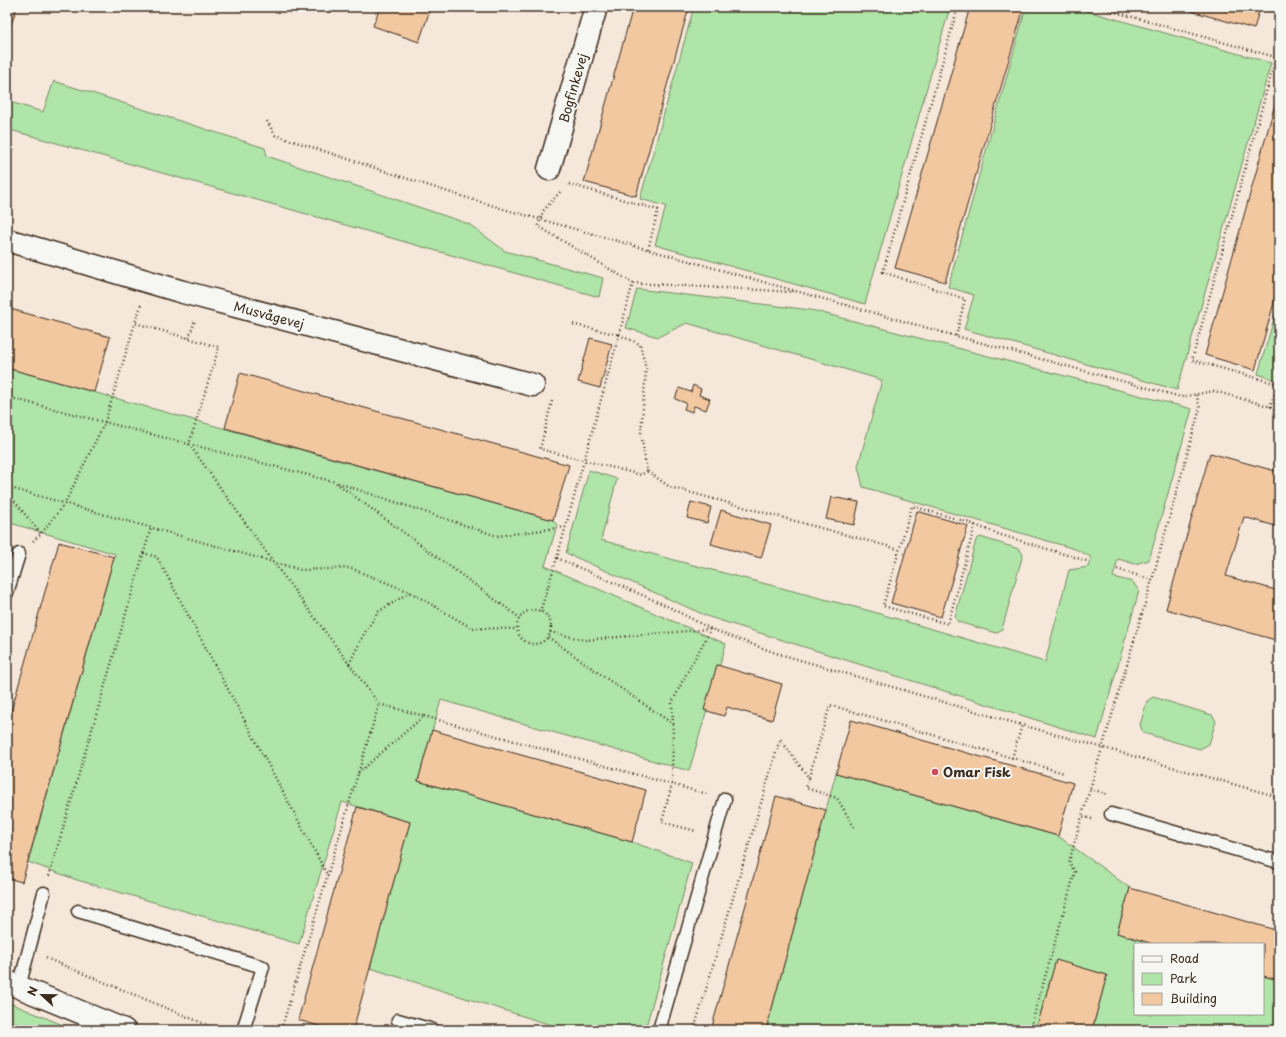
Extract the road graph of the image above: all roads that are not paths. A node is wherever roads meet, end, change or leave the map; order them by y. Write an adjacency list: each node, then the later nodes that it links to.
1 (596, 7): 2 (street, Bogfinkevej)
2 (549, 169)
3 (7, 240): 4 (street, Musvågevej)
4 (533, 385)
5 (19, 554): 6 (lane)
6 (7, 593)
7 (725, 799): 17 (lane)
8 (1111, 814): 9 (lane)
9 (1279, 862)
10 (44, 893): 12 (lane)
11 (78, 911): 15 (lane)
12 (13, 984): 14 (street)
13 (398, 1020): 16 (lane)
14 (124, 1030)
15 (244, 1030)
16 (433, 1030)
17 (659, 1030)

